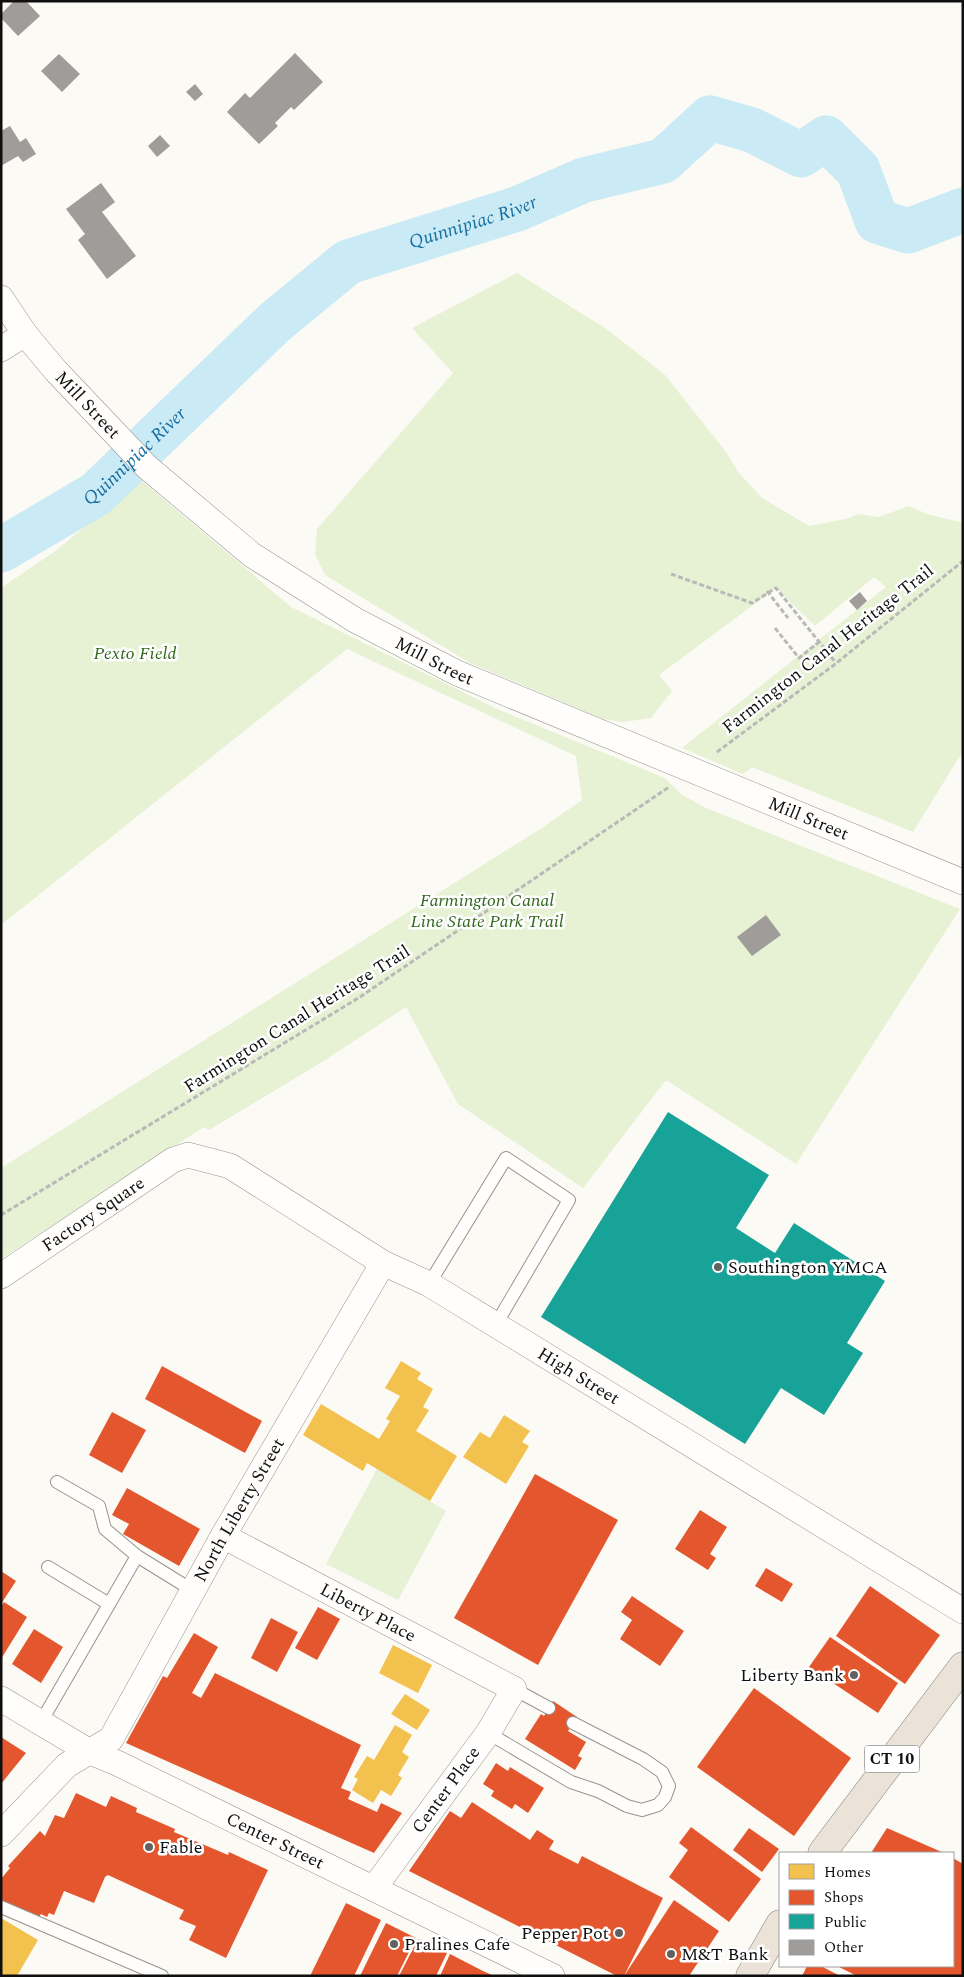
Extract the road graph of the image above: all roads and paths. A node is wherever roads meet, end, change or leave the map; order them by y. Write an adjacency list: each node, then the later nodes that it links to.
1 (1, 298): 2 (street, Mill Street)
2 (25, 334): 3 (street); 13 (street, Mill Street)
3 (1, 349)
4 (963, 561): 10 (path, Farmington Canal Heritage Trail)
5 (671, 574): 6 (path)
6 (767, 591): 7 (path); 9 (path)
7 (788, 618)
8 (775, 628): 9 (path)
9 (819, 642): 10 (path)
10 (836, 663): 11 (path, Farmington Canal Heritage Trail)
11 (709, 758)
12 (674, 784): 15 (path, Farmington Canal Heritage Trail)
13 (963, 882)
14 (188, 1155): 16 (street, High Street); 17 (street, Factory Square)
15 (1, 1215)
16 (383, 1263): 18 (street, High Street); 21 (street, North Liberty Street)
17 (1, 1276)
18 (429, 1284): 19 (street, High Street); 19 (lane)
19 (494, 1326): 26 (street, High Street)
20 (57, 1482): 22 (lane)
21 (223, 1536): 24 (street, North Liberty Street); 28 (street, Liberty Place)
22 (137, 1556): 24 (lane); 25 (lane)
23 (48, 1567): 25 (lane)
24 (192, 1590): 34 (street, North Liberty Street)
25 (109, 1604): 31 (lane)
26 (963, 1611)
27 (963, 1666): 36 (highway, CT 10)
28 (514, 1689): 30 (lane); 33 (street, Center Place)
29 (1, 1699): 31 (street, Center Street)
30 (549, 1708)
31 (41, 1722): 34 (street, Center Street)
32 (573, 1722): 33 (lane)
33 (488, 1733): 37 (street, Center Place)
34 (90, 1752): 35 (street, North Liberty Street); 37 (street, Center Street)
35 (1, 1834)
36 (823, 1852)
37 (374, 1888): 41 (street, Center Street)
38 (1, 1907): 40 (lane)
39 (779, 1926): 42 (highway)
40 (162, 1976)
41 (552, 1976)
42 (750, 1976)

